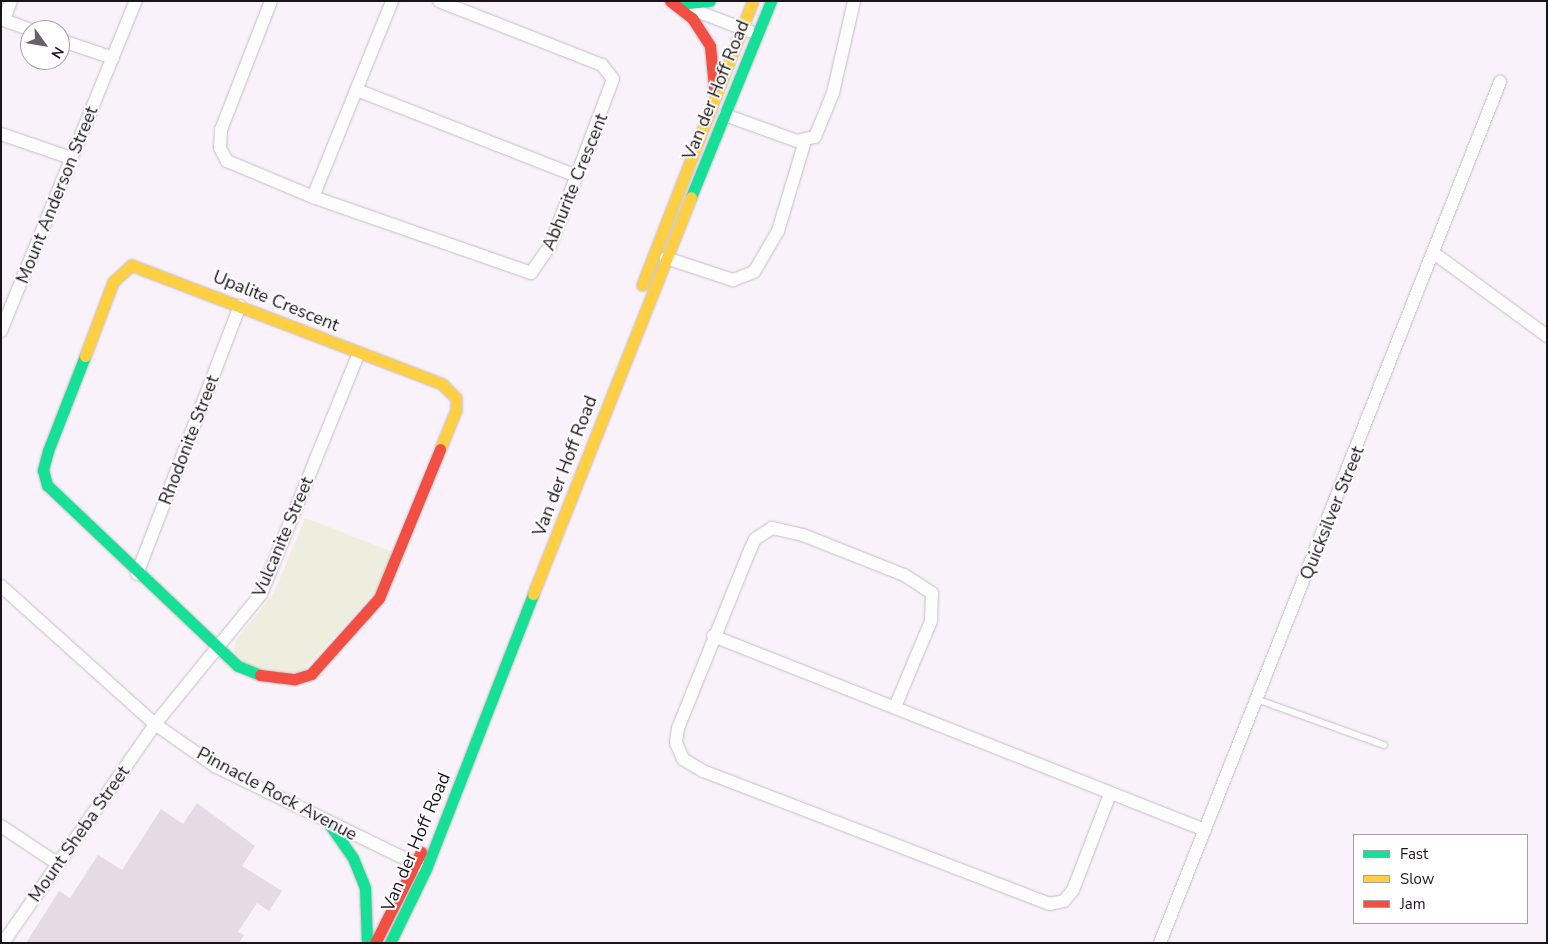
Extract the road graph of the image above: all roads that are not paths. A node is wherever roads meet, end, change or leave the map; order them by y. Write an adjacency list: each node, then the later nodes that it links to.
1 (11, 1): 11 (street)
2 (136, 1): 16 (street, Mount Anderson Street)
3 (271, 1): 25 (street, Abhurite Crescent)
4 (392, 1): 18 (street)
5 (440, 1): 24 (street, Abhurite Crescent)
6 (710, 1): 10 (main road)
7 (753, 1): 13 (main road, Van der Hoff Road)
8 (771, 1): 14 (main road, Van der Hoff Road)
9 (854, 1): 22 (street)
10 (674, 2): 13 (street); 19 (main road)
11 (2, 20): 12 (street)
12 (20, 26)
13 (742, 28): 14 (street); 19 (main road, Van der Hoff Road)
14 (758, 34): 20 (main road, Van der Hoff Road)
15 (70, 43): 16 (street)
16 (113, 58): 23 (street, Mount Anderson Street)
17 (1500, 82): 26 (street, Quicksilver Street)
18 (358, 90): 24 (street); 25 (street)
19 (712, 103): 45 (main road, Van der Hoff Road)
20 (725, 115): 22 (street); 27 (main road, Van der Hoff Road)
21 (1, 134): 23 (street)
22 (805, 141): 27 (street)
23 (71, 158): 29 (street, Mount Anderson Street)
24 (576, 176): 25 (street, Abhurite Crescent)
25 (313, 197)
26 (1434, 254): 30 (street); 36 (street, Quicksilver Street)
27 (666, 258): 45 (main road, Van der Hoff Road)
28 (240, 306): 31 (main road, Upalite Crescent); 32 (street, Rhodonite Street); 32 (main road, Upalite Crescent)
29 (1, 331)
30 (1547, 336)
31 (359, 353): 35 (street, Vulcanite Street); 35 (main road, Upalite Crescent)
32 (137, 574): 35 (main road, Upalite Crescent)
33 (1, 586): 38 (street, Pinnacle Rock Avenue)
34 (713, 636): 37 (street); 37 (street); 40 (street)
35 (217, 648): 38 (street, Vulcanite Street)
36 (1258, 700): 39 (lane); 43 (street, Quicksilver Street)
37 (895, 707): 40 (street)
38 (155, 724): 41 (street, Pinnacle Rock Avenue); 44 (street, Mount Sheba Street)
39 (1384, 745)
40 (1110, 794): 43 (street)
41 (328, 822): 45 (street, Pinnacle Rock Avenue); 47 (main road)
42 (1, 826): 44 (street)
43 (1205, 830): 50 (street, Quicksilver Street)
44 (58, 864): 46 (street, Mount Sheba Street)
45 (421, 867): 48 (main road, Van der Hoff Road); 49 (main road, Van der Hoff Road)
46 (2, 943)
47 (368, 943)
48 (374, 943)
49 (390, 943)
50 (1160, 943)

